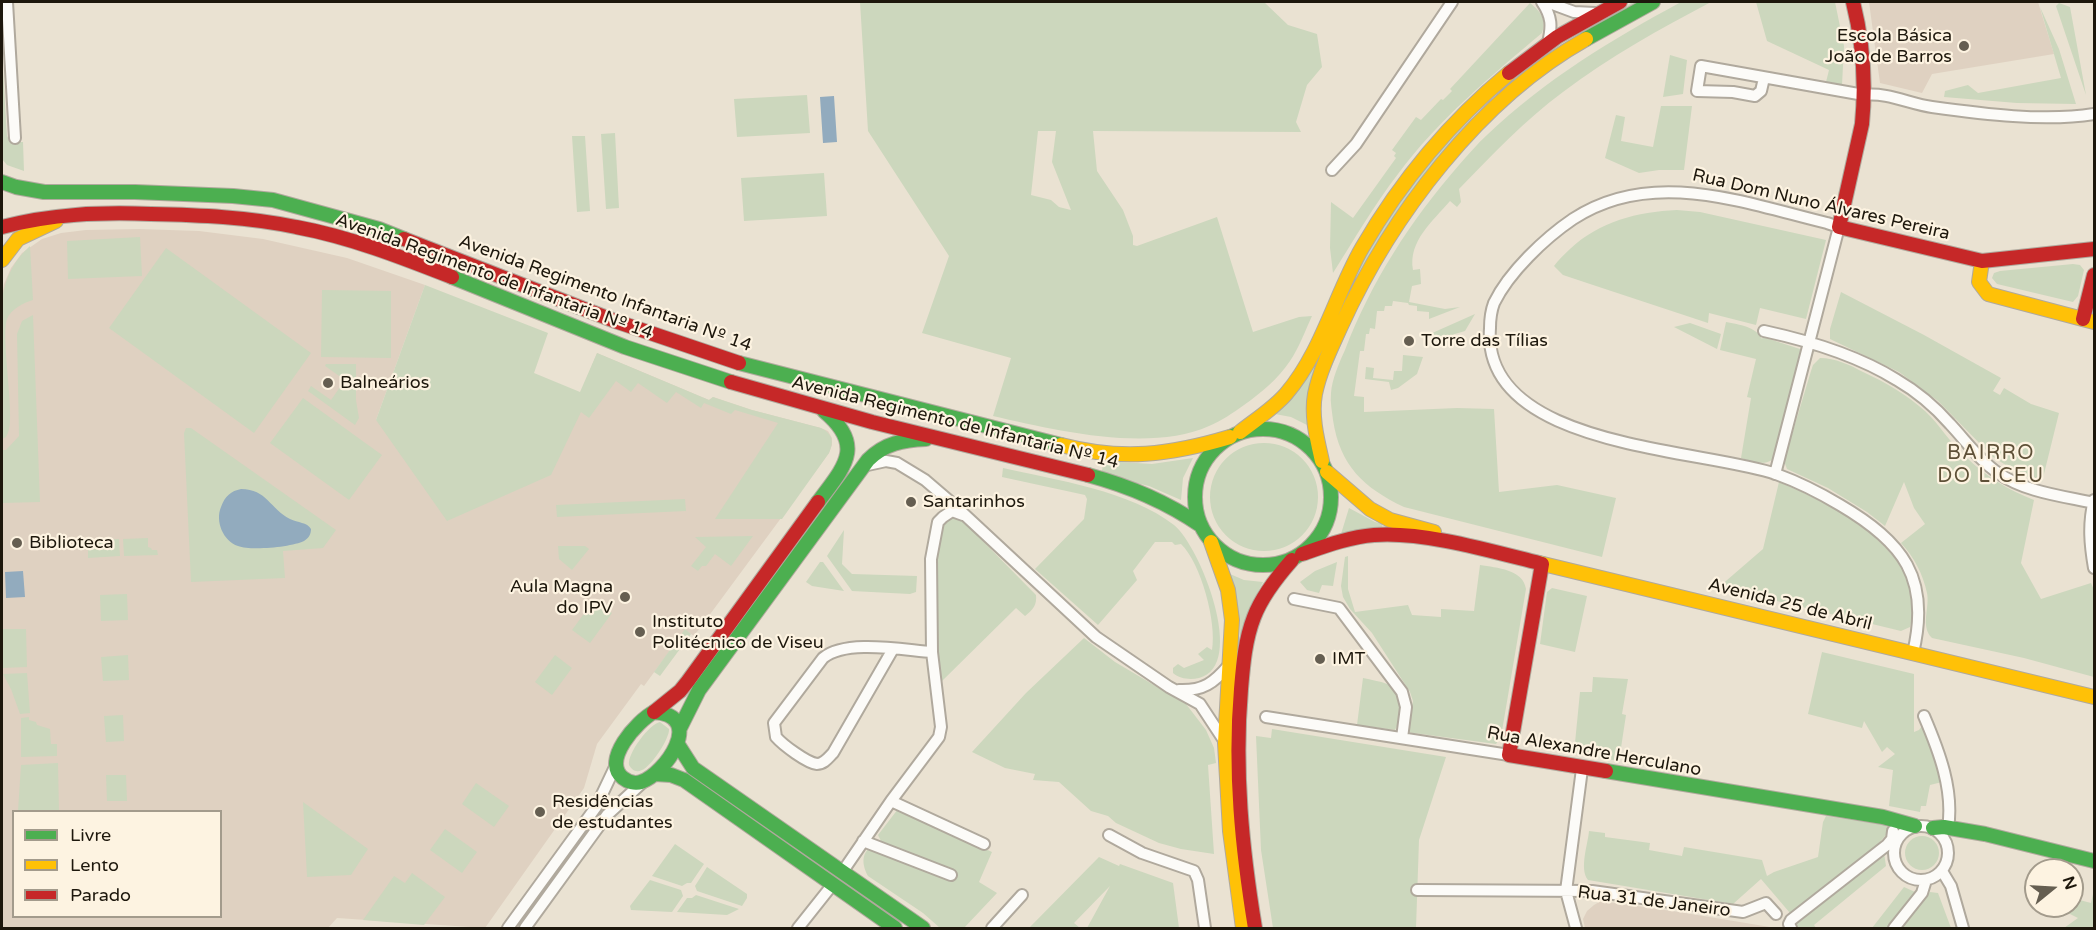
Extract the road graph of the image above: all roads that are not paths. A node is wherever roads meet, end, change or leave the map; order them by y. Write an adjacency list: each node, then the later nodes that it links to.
1 (1452, 2): 14 (street)
2 (1542, 2): 9 (street)
3 (1547, 2): 8 (street)
4 (1620, 2): 8 (main road)
5 (1653, 2): 30 (main road)
6 (1853, 2): 11 (main road)
7 (5, 5): 13 (street)
8 (1599, 13): 9 (main road)
9 (1548, 43): 27 (main road)
10 (1764, 78): 10 (street); 11 (street)
11 (1864, 95): 12 (street); 18 (main road)
12 (2094, 114)
13 (15, 138)
14 (1332, 170)
15 (2, 182): 27 (main road, Avenida Regimento Infantaria Nº 14)
16 (66, 214): 17 (main road, Avenida Regimento de Infantaria Nº 14); 20 (main road); 26 (main road, Avenida Regimento de Infantaria Nº 14)
17 (2, 227)
18 (1839, 227): 21 (main road, Rua Dom Nuno Álvares Pereira); 25 (street); 31 (street, Rua Dom Nuno Álvares Pereira)
19 (2094, 249): 21 (main road, Rua Dom Nuno Álvares Pereira)
20 (2, 260)
21 (1982, 261): 23 (main road)
22 (2094, 275): 23 (main road)
23 (2089, 320)
24 (1764, 331): 25 (street)
25 (1811, 341): 31 (street); 32 (street)
26 (819, 407): 28 (main road, Avenida Regimento de Infantaria Nº 14); 47 (main road)
27 (1235, 435): 30 (main road); 34 (main road)
28 (937, 438): 29 (main road); 34 (main road, Avenida Regimento de Infantaria Nº 14)
29 (862, 467): 33 (street); 50 (main road)
30 (1324, 467): 36 (main road, Avenida 25 de Abril); 37 (main road)
31 (1775, 474): 43 (street, Rua Dom Nuno Álvares Pereira)
32 (2094, 502): 39 (street)
33 (964, 515): 42 (street); 45 (street)
34 (1200, 525): 35 (main road)
35 (1211, 541): 37 (main road); 44 (main road)
36 (1477, 548): 37 (main road, Avenida 25 de Abril); 38 (main road, Avenida 25 de Abril)
37 (1298, 557): 85 (main road)
38 (1542, 564): 43 (main road, Avenida 25 de Abril); 54 (main road)
39 (2094, 568)
40 (1294, 599): 51 (street)
41 (893, 649): 41 (street); 42 (street)
42 (932, 652): 58 (street)
43 (1913, 653): 46 (main road, Avenida 25 de Abril)
44 (1229, 665): 45 (street); 53 (main road)
45 (1173, 690): 53 (street)
46 (2094, 696)
47 (654, 712): 50 (main road); 55 (main road)
48 (1924, 716): 62 (street)
49 (1266, 717): 51 (street, Rua Alexandre Herculano)
50 (680, 728): 52 (main road)
51 (1402, 738): 54 (street, Rua Alexandre Herculano)
52 (677, 743): 57 (main road); 68 (main road)
53 (1225, 743): 84 (main road)
54 (1509, 755): 56 (main road, Rua Alexandre Herculano)
55 (615, 767): 57 (main road); 77 (street)
56 (1582, 769): 59 (main road, Rua Alexandre Herculano); 74 (street)
57 (650, 778): 72 (main road); 78 (street)
58 (891, 801): 65 (street); 66 (street)
59 (1883, 817): 60 (main road, Rua Alexandre Herculano); 64 (street)
60 (1915, 826): 61 (street); 64 (street)
61 (1933, 828): 62 (main road); 69 (street)
62 (1948, 828): 67 (main road)
63 (1109, 835): 83 (street)
64 (1893, 838): 71 (street); 87 (street)
65 (863, 841): 68 (street); 70 (street)
66 (984, 844)
67 (2094, 861)
68 (843, 871): 81 (main road)
69 (1942, 871): 71 (street); 89 (street)
70 (951, 875)
71 (1926, 880): 88 (street)
72 (833, 884): 79 (street); 80 (main road)
73 (1417, 890): 74 (street, Rua 31 de Janeiro)
74 (1566, 891): 76 (street, Rua 31 de Janeiro); 86 (street)
75 (1022, 895): 82 (street)
76 (1776, 914)
77 (508, 928)
78 (525, 928)
79 (798, 928)
80 (895, 928)
81 (923, 928)
82 (992, 928)
83 (1205, 928)
84 (1243, 928)
85 (1255, 928)
86 (1575, 928)
87 (1791, 928)
88 (1894, 928)
89 (1963, 928)

